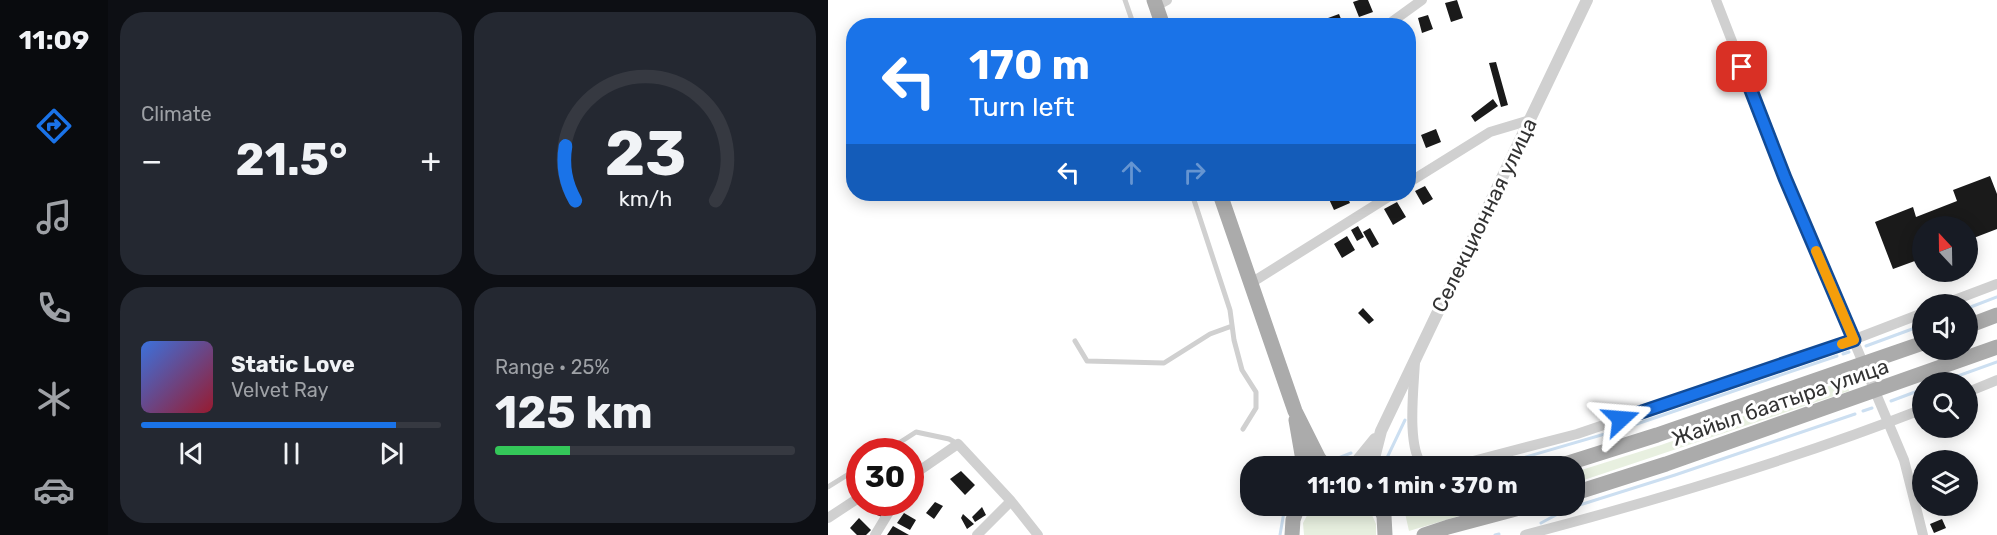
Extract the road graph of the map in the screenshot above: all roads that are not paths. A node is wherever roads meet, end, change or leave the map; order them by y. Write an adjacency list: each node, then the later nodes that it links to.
1 (1125, 0): 6 (lane)
2 (1422, 0): 8 (street)
3 (1587, 0): 9 (street, Селекционная улица)
4 (1716, 0): 21 (street)
5 (1159, 2): 7 (main road)
6 (1131, 18)
7 (1161, 18)
8 (1397, 18)
9 (1530, 120): 10 (street); 25 (street, Селекционная улица)
10 (1416, 178)
11 (1194, 201): 20 (lane)
12 (1222, 201): 14 (main road)
13 (1382, 201): 14 (street)
14 (1251, 283): 30 (main road)
15 (1997, 284): 16 (street)
16 (1970, 294)
17 (1997, 315): 19 (main road)
18 (1912, 317): 21 (street)
19 (1978, 322)
20 (1232, 326): 22 (lane); 33 (lane)
21 (1854, 340): 26 (street); 42 (street)
22 (1075, 341)
23 (1997, 346): 29 (main road, Жайыл баатыра улица)
24 (1912, 347): 26 (main road, Жайыл баатыра улица)
25 (1415, 360): 34 (street, Селекционная улица); 41 (street)
26 (1864, 364): 29 (street); 43 (main road, Жайыл баатыра улица)
27 (1997, 380): 28 (street)
28 (1978, 388)
29 (1875, 391): 32 (street); 47 (main road, Жайыл баатыра улица)
30 (1295, 411): 37 (main road); 38 (main road)
31 (1912, 413): 32 (street)
32 (1888, 423): 61 (street); 62 (street)
33 (1243, 429)
34 (1382, 431): 39 (street, Селекционная улица); 40 (street, Селекционная улица)
35 (907, 438): 36 (lane)
36 (958, 444): 44 (street); 48 (street)
37 (1302, 456)
38 (1318, 456)
39 (1361, 456)
40 (1375, 456)
41 (1417, 456)
42 (1492, 456)
43 (1585, 458)
44 (924, 467)
45 (846, 476): 46 (lane)
46 (828, 487)
47 (1585, 490)
48 (1011, 501): 56 (street); 57 (street)
49 (846, 507): 54 (street)
50 (887, 516): 55 (street)
51 (1294, 516): 58 (main road)
52 (1384, 516): 59 (main road)
53 (1488, 516): 60 (main road)
54 (828, 518)
55 (875, 535)
56 (977, 535)
57 (1038, 535)
58 (1292, 535)
59 (1385, 535)
60 (1424, 535)
61 (1525, 535)
62 (1923, 535)

